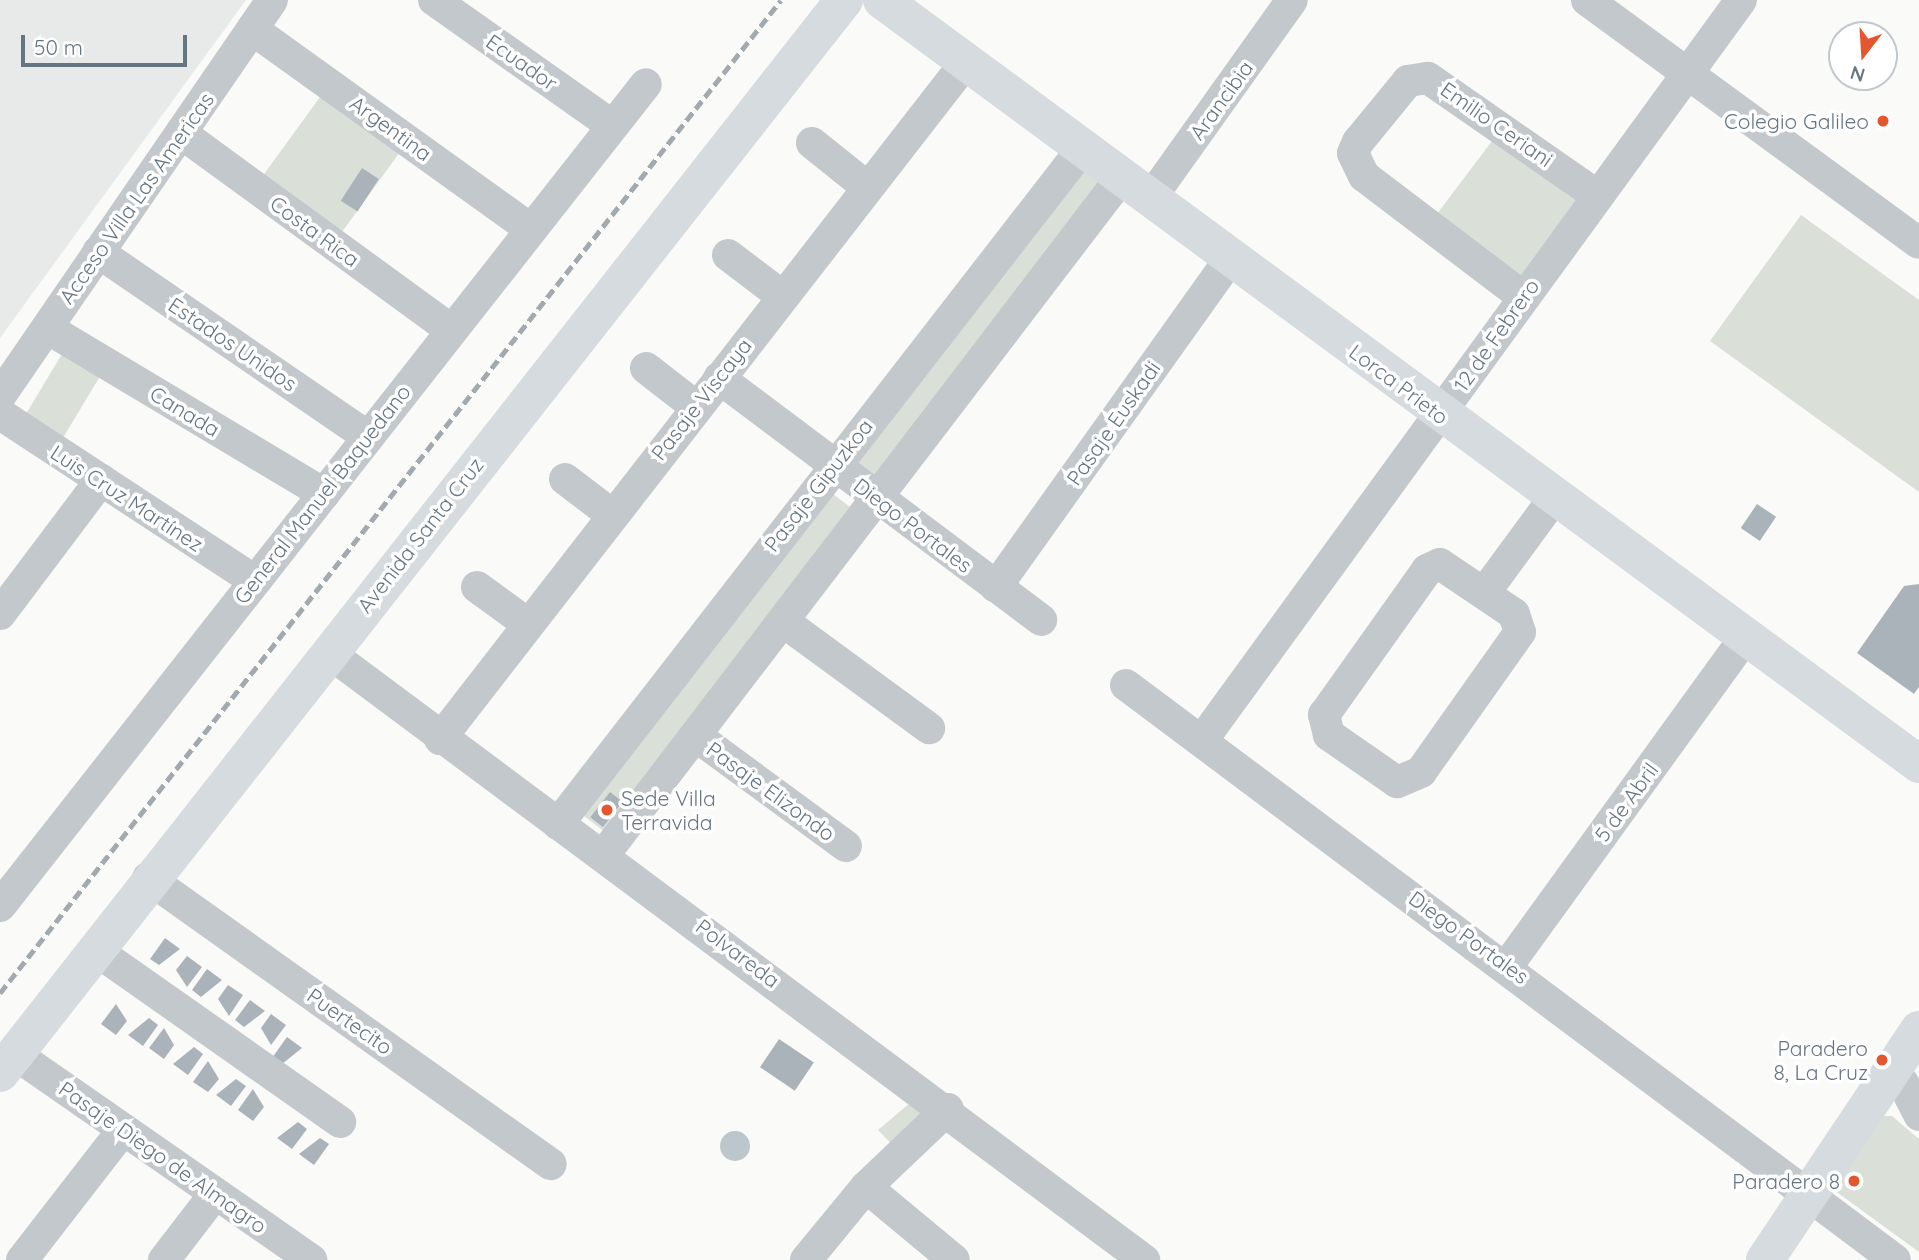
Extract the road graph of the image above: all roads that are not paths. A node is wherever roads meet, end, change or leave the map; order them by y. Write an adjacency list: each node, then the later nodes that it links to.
1 (272, 0): 8 (street, Acceso Villa Las Americas)
2 (435, 0): 12 (street, Ecuador)
3 (844, 0): 51 (main road, Avenida Santa Cruz)
4 (882, 0): 9 (main road, Lorca Prieto)
5 (1292, 0): 17 (street, Arancibia)
6 (1587, 0): 10 (street)
7 (1741, 0): 10 (street, 12 de Febrero)
8 (252, 29): 13 (street, Acceso Villa Las Americas); 19 (street, Argentina)
9 (966, 62): 15 (main road, Lorca Prieto); 16 (street, Pasaje Viscaya)
10 (1689, 76): 18 (street, 12 de Febrero); 20 (street)
11 (646, 84): 12 (street, General Manuel Baquedano)
12 (610, 124): 19 (street, General Manuel Baquedano)
13 (181, 133): 21 (street, Acceso Villa Las Americas); 27 (street, Costa Rica)
14 (812, 143): 16 (street)
15 (1082, 149): 17 (main road, Lorca Prieto); 35 (street, Pasaje Gipuzkoa)
16 (867, 187): 24 (street, Pasaje Viscaya)
17 (1135, 189): 23 (main road, Lorca Prieto); 40 (street)
18 (1598, 196): 25 (street, 12 de Febrero); 25 (street, Emilio Ceriani)
19 (529, 228): 27 (street, General Manuel Baquedano)
20 (1919, 243)
21 (98, 252): 26 (street, Acceso Villa Las Americas); 34 (street, Estados Unidos)
22 (728, 255): 24 (street)
23 (1230, 259): 33 (main road, Lorca Prieto); 44 (street, Pasaje Euskadi)
24 (782, 296): 29 (street, Pasaje Viscaya)
25 (1522, 296): 33 (street, 12 de Febrero)
26 (47, 328): 30 (street, Acceso Villa Las Americas); 38 (street, Canada)
27 (450, 329): 34 (street, General Manuel Baquedano)
28 (646, 368): 31 (street)
29 (719, 378): 31 (street, Pasaje Viscaya); 35 (street, Diego Portales)
30 (0, 396)
31 (695, 406): 41 (street, Pasaje Viscaya)
32 (0, 414): 37 (street, Luis Cruz Martínez)
33 (1441, 416): 39 (main road, Lorca Prieto); 56 (street, 12 de Febrero)
34 (368, 437): 38 (street, General Manuel Baquedano)
35 (834, 464): 40 (street, Diego Portales); 58 (street, Pasaje Gipuzkoa)
36 (565, 479): 41 (street)
37 (101, 480): 42 (street, Luis Cruz Martínez); 46 (street)
38 (324, 494): 42 (street, General Manuel Baquedano)
39 (1554, 498): 45 (street); 50 (main road, Lorca Prieto)
40 (880, 501): 44 (street, Diego Portales); 49 (street)
41 (611, 514): 48 (street, Pasaje Viscaya)
42 (255, 581): 62 (street, General Manuel Baquedano)
43 (477, 587): 48 (street)
44 (996, 587): 47 (street, Diego Portales)
45 (1485, 592): 45 (street)
46 (0, 614)
47 (1041, 620)
48 (526, 622): 55 (street, Pasaje Viscaya)
49 (784, 622): 53 (street); 54 (street)
50 (1744, 639): 57 (main road, Lorca Prieto); 64 (street, 5 de Abril)
51 (328, 652): 55 (street, Polvareda); 61 (main road, Avenida Santa Cruz)
52 (1126, 685): 56 (street, Diego Portales)
53 (929, 729)
54 (696, 736): 59 (street, Pasaje Elizondo); 60 (street)
55 (440, 738): 58 (street, Polvareda)
56 (1203, 739): 64 (street, Diego Portales)
57 (1919, 764)
58 (558, 824): 60 (street, Polvareda)
59 (846, 846)
60 (603, 856): 68 (street, Polvareda)
61 (148, 878): 63 (main road, Avenida Santa Cruz); 72 (street, Puertecito)
62 (0, 906)
63 (94, 950): 66 (main road, Avenida Santa Cruz); 70 (street)
64 (1507, 965): 74 (street, Diego Portales)
65 (1919, 1030): 67 (main road)
66 (7, 1063): 71 (street, Pasaje Diego de Almagro)
67 (1904, 1080): 69 (street); 74 (main road)
68 (948, 1109): 73 (street); 76 (street, Polvareda)
69 (1919, 1115)
70 (340, 1122)
71 (122, 1131): 75 (street, Pasaje Diego de Almagro); 78 (street)
72 (551, 1164)
73 (866, 1187): 80 (street); 81 (street)
74 (1810, 1192): 82 (main road); 83 (street, Diego Portales)
75 (214, 1195): 77 (street, Pasaje Diego de Almagro); 79 (street)
76 (1136, 1258)
77 (307, 1259)
78 (22, 1260)
79 (164, 1260)
80 (806, 1260)
81 (954, 1260)
82 (1765, 1260)
83 (1895, 1260)

